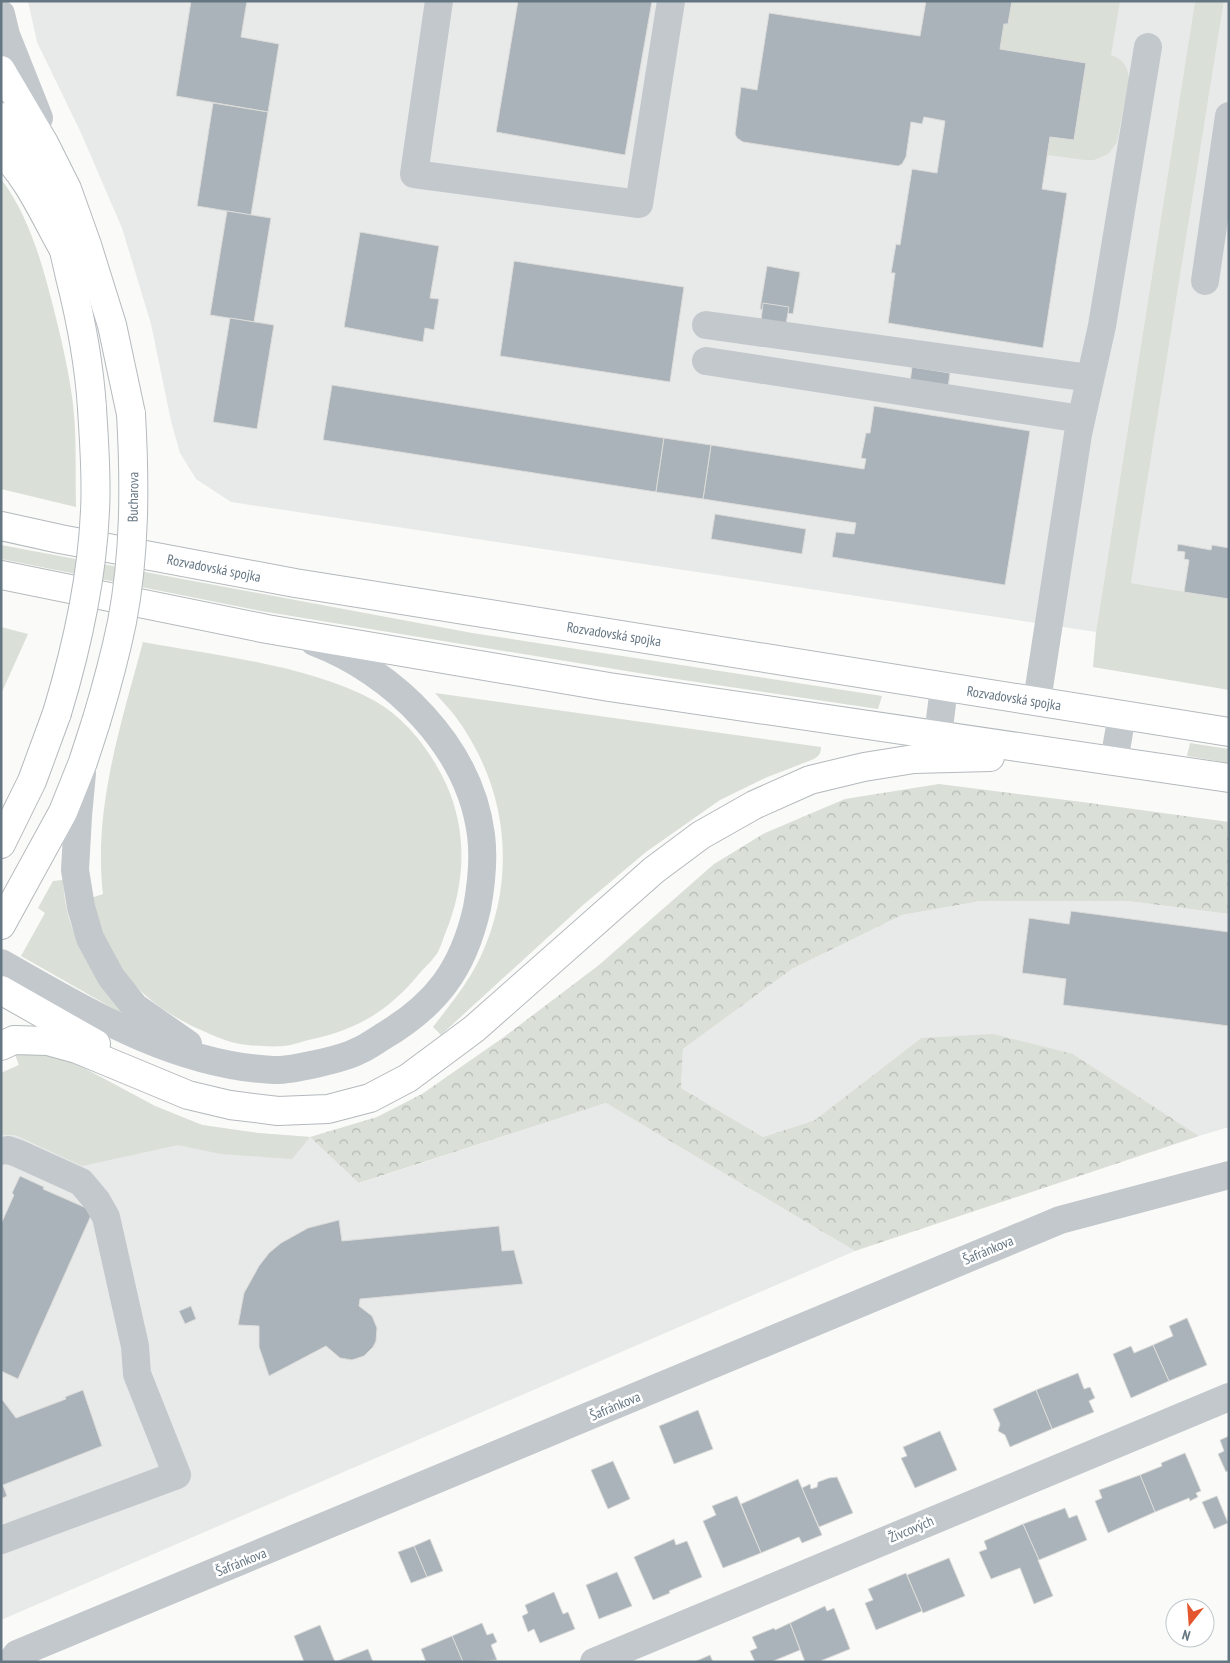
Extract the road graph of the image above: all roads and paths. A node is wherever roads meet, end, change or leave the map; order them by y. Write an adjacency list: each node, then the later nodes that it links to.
1 (439, 1): 2 (street)
2 (671, 1)
3 (1, 14): 9 (street)
4 (1148, 47): 14 (street)
5 (1, 70): 9 (main road, Bucharova)
6 (1229, 116): 11 (street)
7 (1, 117): 10 (main road)
8 (1, 151): 10 (main road)
9 (67, 189): 25 (main road, Bucharova, bridge)
10 (64, 250): 27 (main road, bridge)
11 (1205, 282)
12 (706, 325): 14 (street)
13 (706, 361): 15 (street)
14 (1090, 378): 15 (street)
15 (1081, 420): 20 (street)
16 (1, 526): 19 (main road, Rozvadovská spojka)
17 (1, 575): 18 (main road)
18 (267, 628): 23 (main road); 32 (street)
19 (944, 686): 20 (main road, Rozvadovská spojka); 23 (street)
20 (1037, 701): 21 (main road, Rozvadovská spojka)
21 (1122, 715): 22 (main road, Rozvadovská spojka); 24 (street)
22 (1229, 732)
23 (938, 736): 24 (main road)
24 (1114, 761): 26 (main road); 33 (main road)
25 (83, 762): 28 (main road, Bucharova); 32 (street)
26 (1229, 778)
27 (1, 844)
28 (1, 925)
29 (1, 963): 32 (street)
30 (1, 990): 33 (main road)
31 (1, 1046): 33 (main road)
32 (214, 1063)
33 (188, 1095)
34 (1, 1151): 37 (street)
35 (1229, 1175): 38 (street, Šafránkova)
36 (1229, 1397): 39 (street, Živcových)
37 (1, 1540)
38 (11, 1662)
39 (594, 1662)

